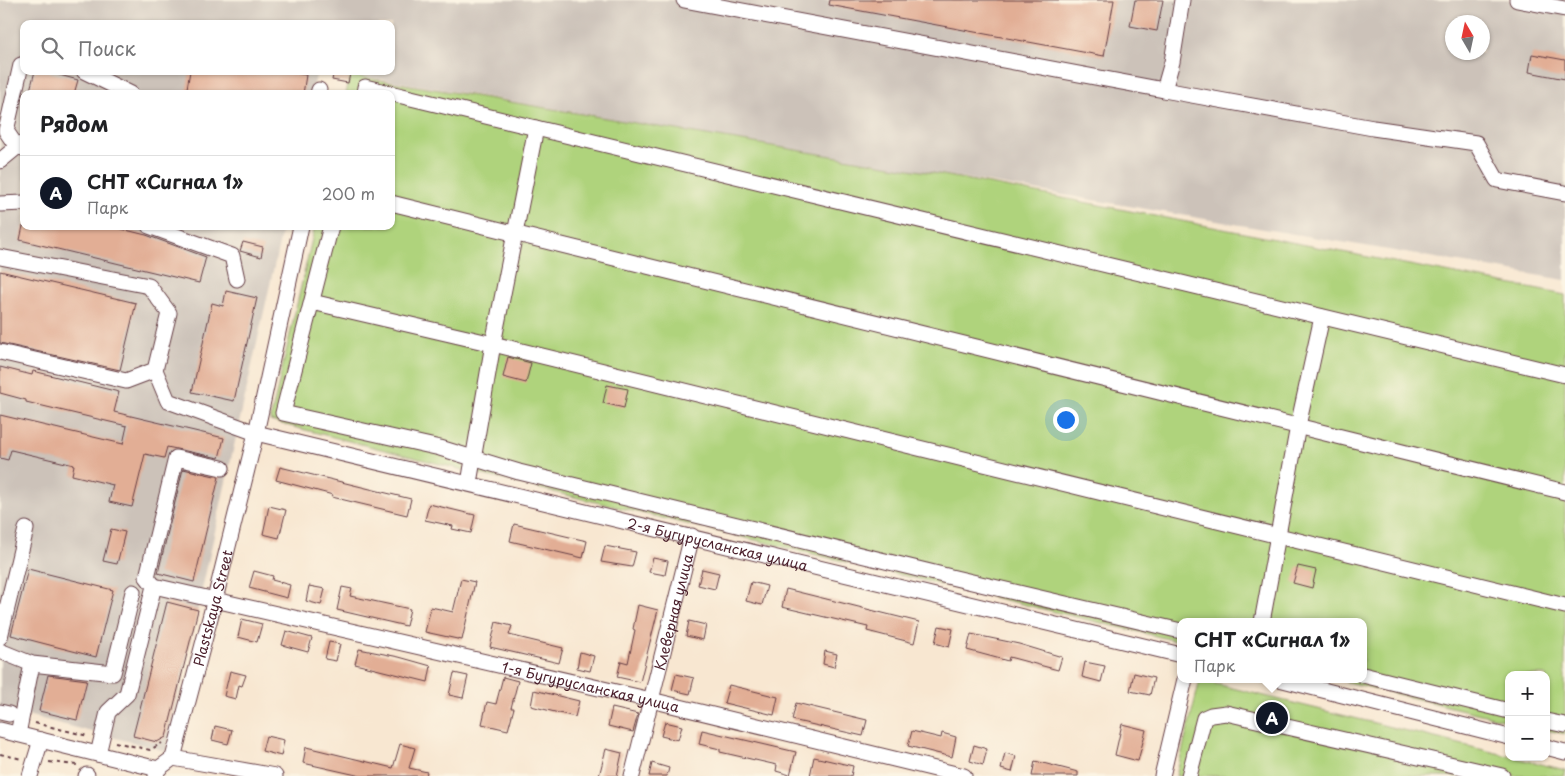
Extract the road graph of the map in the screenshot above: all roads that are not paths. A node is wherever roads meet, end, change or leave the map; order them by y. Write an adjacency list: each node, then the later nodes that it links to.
1 (684, 0): 8 (street)
2 (1182, 0): 8 (street)
3 (1518, 0): 4 (street)
4 (1565, 9)
5 (20, 69): 11 (street)
6 (92, 75): 7 (street)
7 (123, 90)
8 (1164, 90): 13 (street)
9 (395, 95): 10 (street)
10 (536, 128): 20 (street); 24 (street)
11 (20, 148): 12 (street)
12 (0, 161)
13 (1565, 193)
14 (20, 203): 15 (street)
15 (0, 204)
16 (395, 204): 20 (street)
17 (160, 230): 22 (street)
18 (300, 230): 30 (street, Plastskaya Street)
19 (331, 230): 23 (street)
20 (514, 233): 25 (street); 29 (street)
21 (0, 257): 27 (street)
22 (237, 279)
23 (312, 302): 25 (street); 31 (street)
24 (1322, 317): 28 (street); 29 (street)
25 (493, 344): 31 (street); 37 (street)
26 (0, 352): 27 (street)
27 (155, 370): 30 (street, 2-я Бугурусланская улица)
28 (1565, 375)
29 (1298, 426): 34 (street); 37 (street)
30 (256, 433): 33 (street, 2-я Бугурусланская улица); 40 (street, Plastskaya Street)
31 (474, 459): 33 (street); 43 (street)
32 (222, 468): 38 (street)
33 (469, 483): 36 (street, 2-я Бугурусланская улица)
34 (1565, 492)
35 (26, 529): 44 (street)
36 (692, 536): 46 (street, 2-я Бугурусланская улица); 51 (street, Клеверная улица)
37 (1278, 536): 41 (street); 42 (street)
38 (154, 586): 40 (street, 1-я Бугурусланская улица); 61 (street)
39 (133, 592): 47 (street)
40 (215, 599): 51 (street, 1-я Бугурусланская улица); 62 (street, Plastskaya Street)
41 (1565, 606)
42 (1263, 618)
43 (1177, 630)
44 (0, 637)
45 (0, 651): 47 (street)
46 (1177, 653)
47 (32, 664): 56 (street)
48 (1367, 676): 52 (street)
49 (1184, 683): 68 (street)
50 (1295, 683): 57 (street)
51 (651, 700): 66 (street, Клеверная улица); 67 (street, 1-я Бугурусланская улица)
52 (1505, 710)
53 (1550, 722): 54 (street)
54 (1565, 725)
55 (0, 730): 56 (street)
56 (18, 734): 58 (street)
57 (1505, 736)
58 (41, 740): 61 (street); 63 (street)
59 (1550, 748): 60 (street)
60 (1565, 752)
61 (98, 754): 64 (street)
62 (173, 758): 64 (street); 65 (street)
63 (32, 769)
64 (157, 772)
65 (270, 775)
66 (632, 776)
67 (964, 776)
68 (1162, 776)
69 (1189, 776): 70 (street)
70 (1502, 776)

